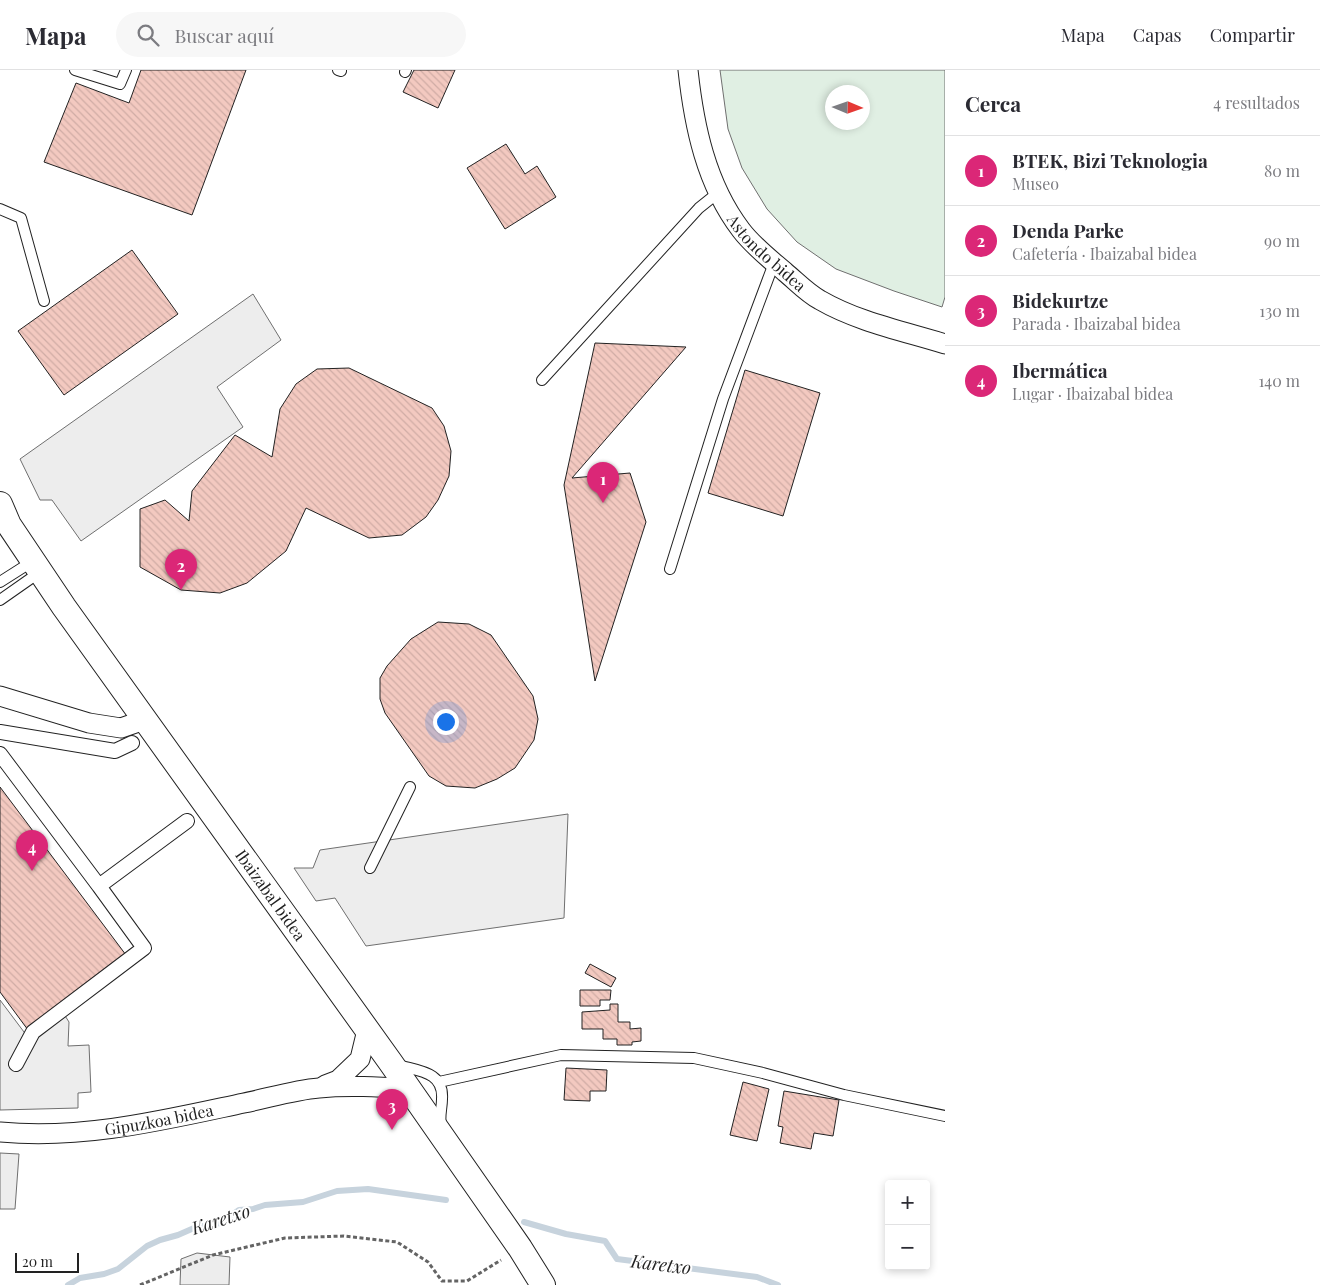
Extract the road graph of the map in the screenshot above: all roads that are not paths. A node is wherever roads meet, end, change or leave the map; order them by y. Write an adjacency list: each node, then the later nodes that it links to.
1 (75, 70): 2 (lane)
2 (126, 70)
3 (688, 70): 4 (street, Astondo bidea)
4 (719, 192): 6 (street, Astondo bidea); 9 (lane)
5 (0, 209): 7 (lane)
6 (774, 263): 8 (street, Astondo bidea); 12 (lane)
7 (44, 301)
8 (945, 344)
9 (542, 380)
10 (0, 504): 11 (street, Ibaizabal bidea)
11 (37, 567): 13 (lane); 14 (lane); 16 (street, Ibaizabal bidea)
12 (670, 569)
13 (0, 582)
14 (0, 600)
15 (0, 696): 16 (street)
16 (144, 720): 24 (street, Ibaizabal bidea)
17 (0, 732): 18 (street)
18 (132, 743)
19 (0, 754): 23 (street)
20 (410, 787): 22 (lane)
21 (186, 821): 23 (street)
22 (370, 868)
23 (99, 886): 26 (street)
24 (368, 1030): 25 (street, Ibaizabal bidea); 28 (street, Gipuzkoa bidea)
25 (392, 1063): 27 (lane); 29 (street, Ibaizabal bidea)
26 (16, 1064)
27 (439, 1082): 30 (lane); 32 (lane)
28 (316, 1088): 29 (street, Gipuzkoa bidea); 31 (street, Gipuzkoa bidea)
29 (410, 1089): 32 (street, Ibaizabal bidea)
30 (945, 1116)
31 (0, 1132)
32 (445, 1142): 33 (street, Ibaizabal bidea)
33 (543, 1285)

